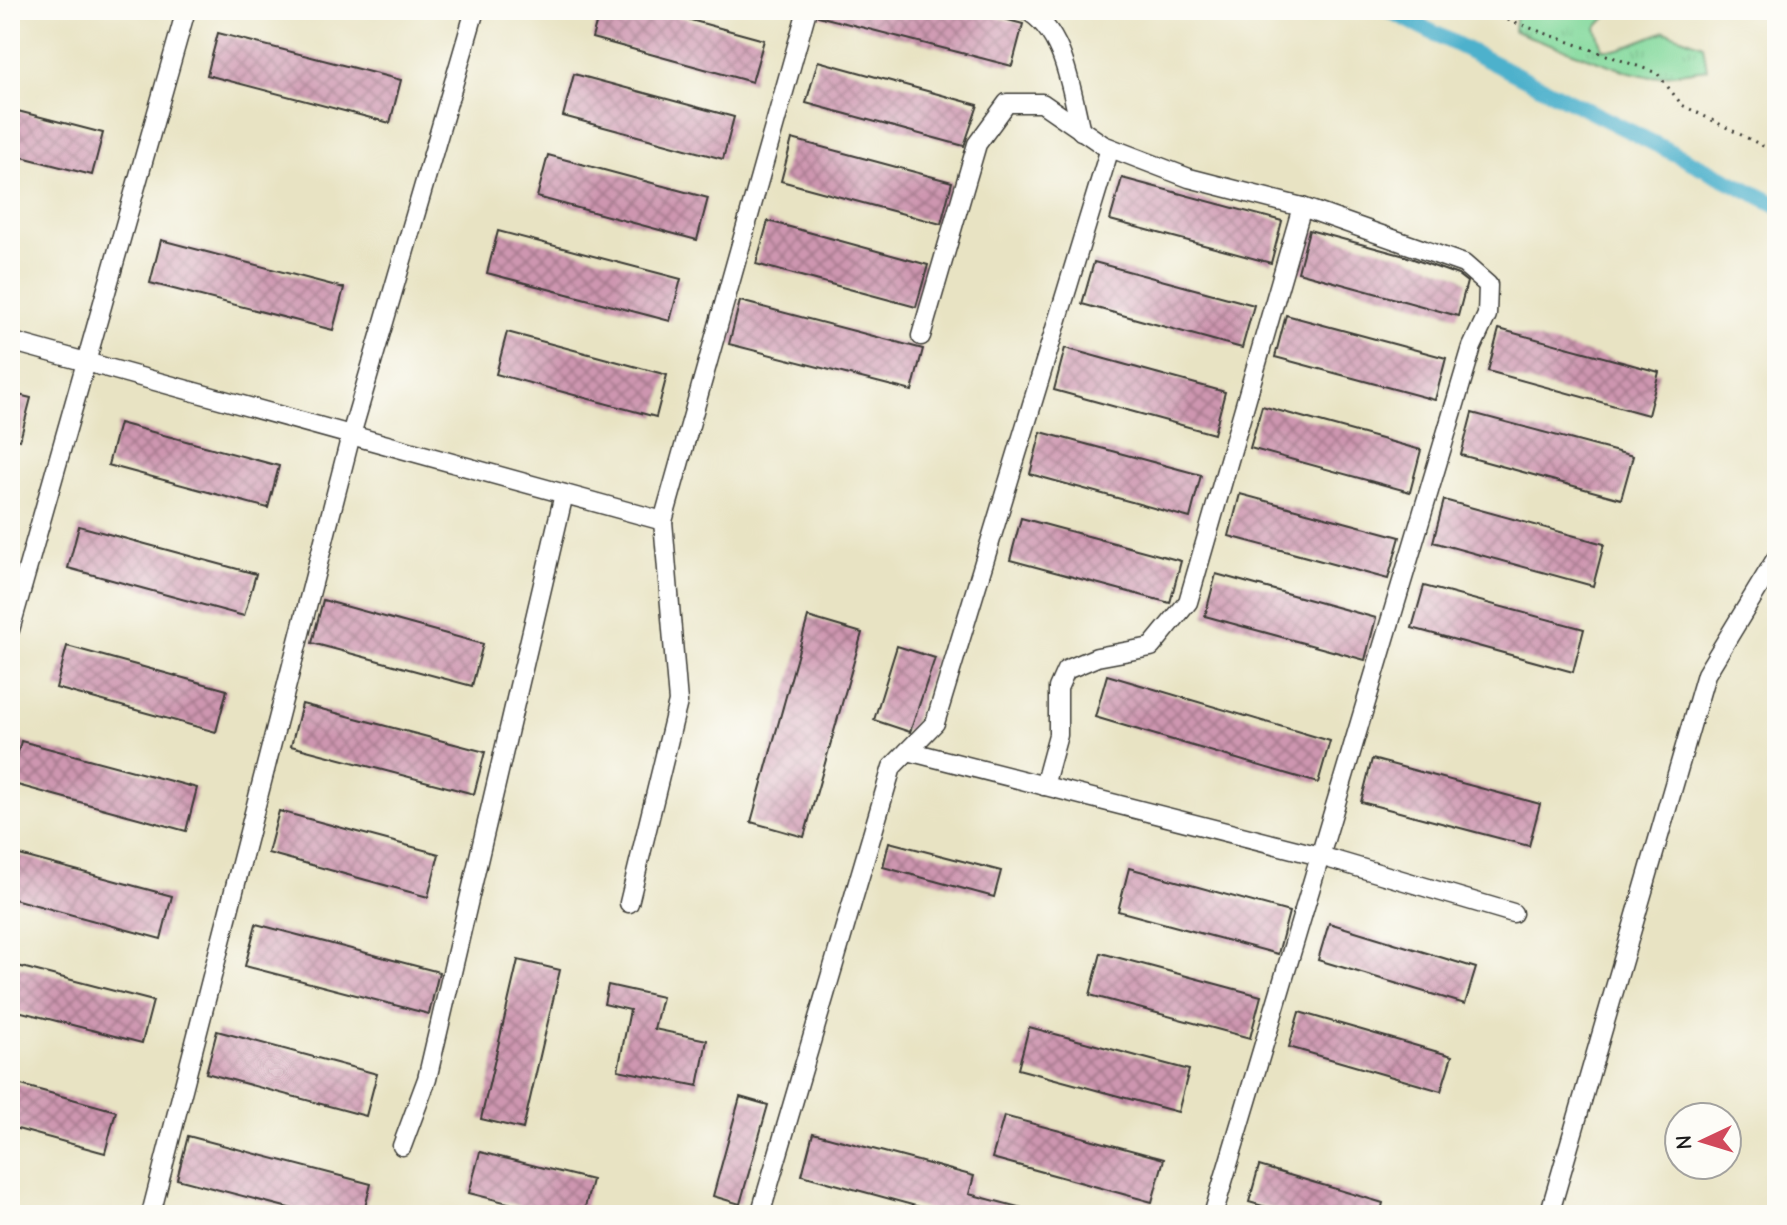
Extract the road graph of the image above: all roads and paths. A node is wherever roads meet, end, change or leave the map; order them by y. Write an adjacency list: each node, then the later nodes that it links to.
1 (186, 10): 12 (lane)
2 (475, 10): 13 (lane)
3 (807, 10): 15 (lane)
4 (1026, 10): 6 (lane)
5 (1486, 10): 8 (path)
6 (1081, 131): 7 (lane); 10 (lane)
7 (1110, 148): 9 (lane); 18 (lane)
8 (1777, 153)
9 (1302, 207): 19 (lane); 20 (lane)
10 (921, 336)
11 (10, 341): 12 (lane)
12 (86, 362): 13 (lane); 17 (lane)
13 (351, 435): 14 (lane); 24 (lane)
14 (564, 494): 15 (lane); 23 (lane)
15 (663, 521): 21 (lane)
16 (1777, 557): 27 (lane)
17 (10, 630)
18 (908, 751): 19 (lane); 25 (lane)
19 (1044, 786): 20 (lane)
20 (1320, 856): 22 (lane); 26 (lane)
21 (629, 903)
22 (1513, 913)
23 (402, 1146)
24 (152, 1210)
25 (760, 1215)
26 (1213, 1215)
27 (1549, 1215)

